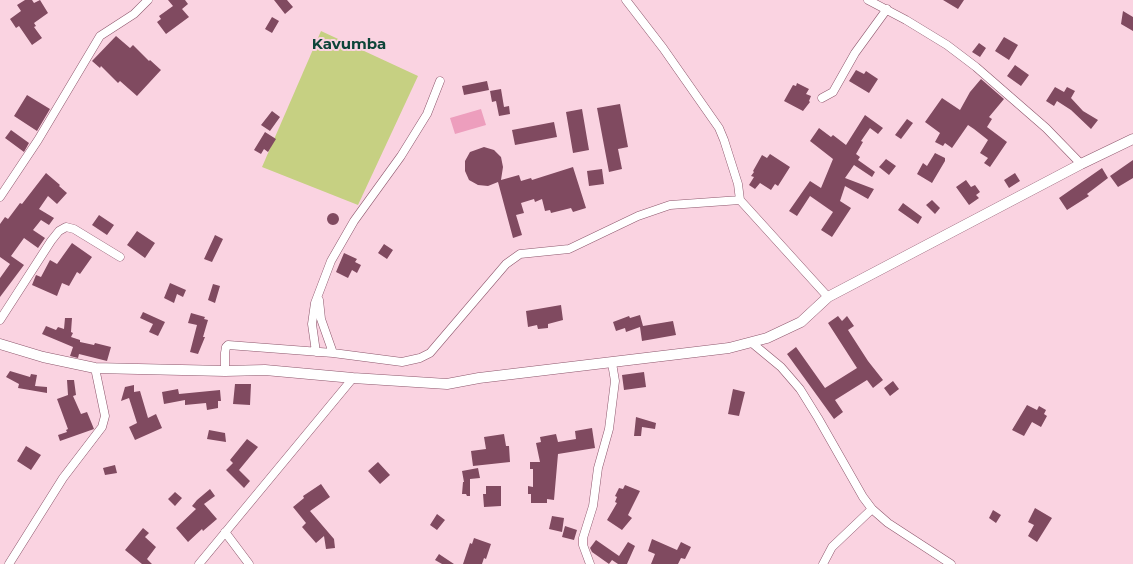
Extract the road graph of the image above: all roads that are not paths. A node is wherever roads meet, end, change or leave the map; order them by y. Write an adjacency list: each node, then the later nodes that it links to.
1 (148, 0): 9 (street)
2 (626, 0): 10 (street)
3 (868, 0): 4 (street)
4 (887, 10): 6 (street); 8 (street)
5 (440, 81): 12 (street)
6 (822, 98)
7 (1133, 139): 8 (street)
8 (1081, 164): 13 (street)
9 (0, 196)
10 (740, 200): 13 (street); 18 (street)
11 (120, 257): 14 (street)
12 (319, 292): 17 (street); 18 (street)
13 (828, 297): 15 (street)
14 (0, 320)
15 (752, 343): 19 (street); 23 (street)
16 (0, 344): 20 (street)
17 (316, 352): 18 (street); 21 (street)
18 (333, 353)
19 (612, 363): 22 (street); 28 (street)
20 (95, 368): 21 (street); 25 (street)
21 (225, 371): 22 (street)
22 (353, 378): 24 (street)
23 (872, 509): 29 (street); 30 (street)
24 (225, 532): 26 (street); 27 (street)
25 (9, 564)
26 (199, 564)
27 (249, 564)
28 (590, 564)
29 (823, 564)
30 (951, 564)

